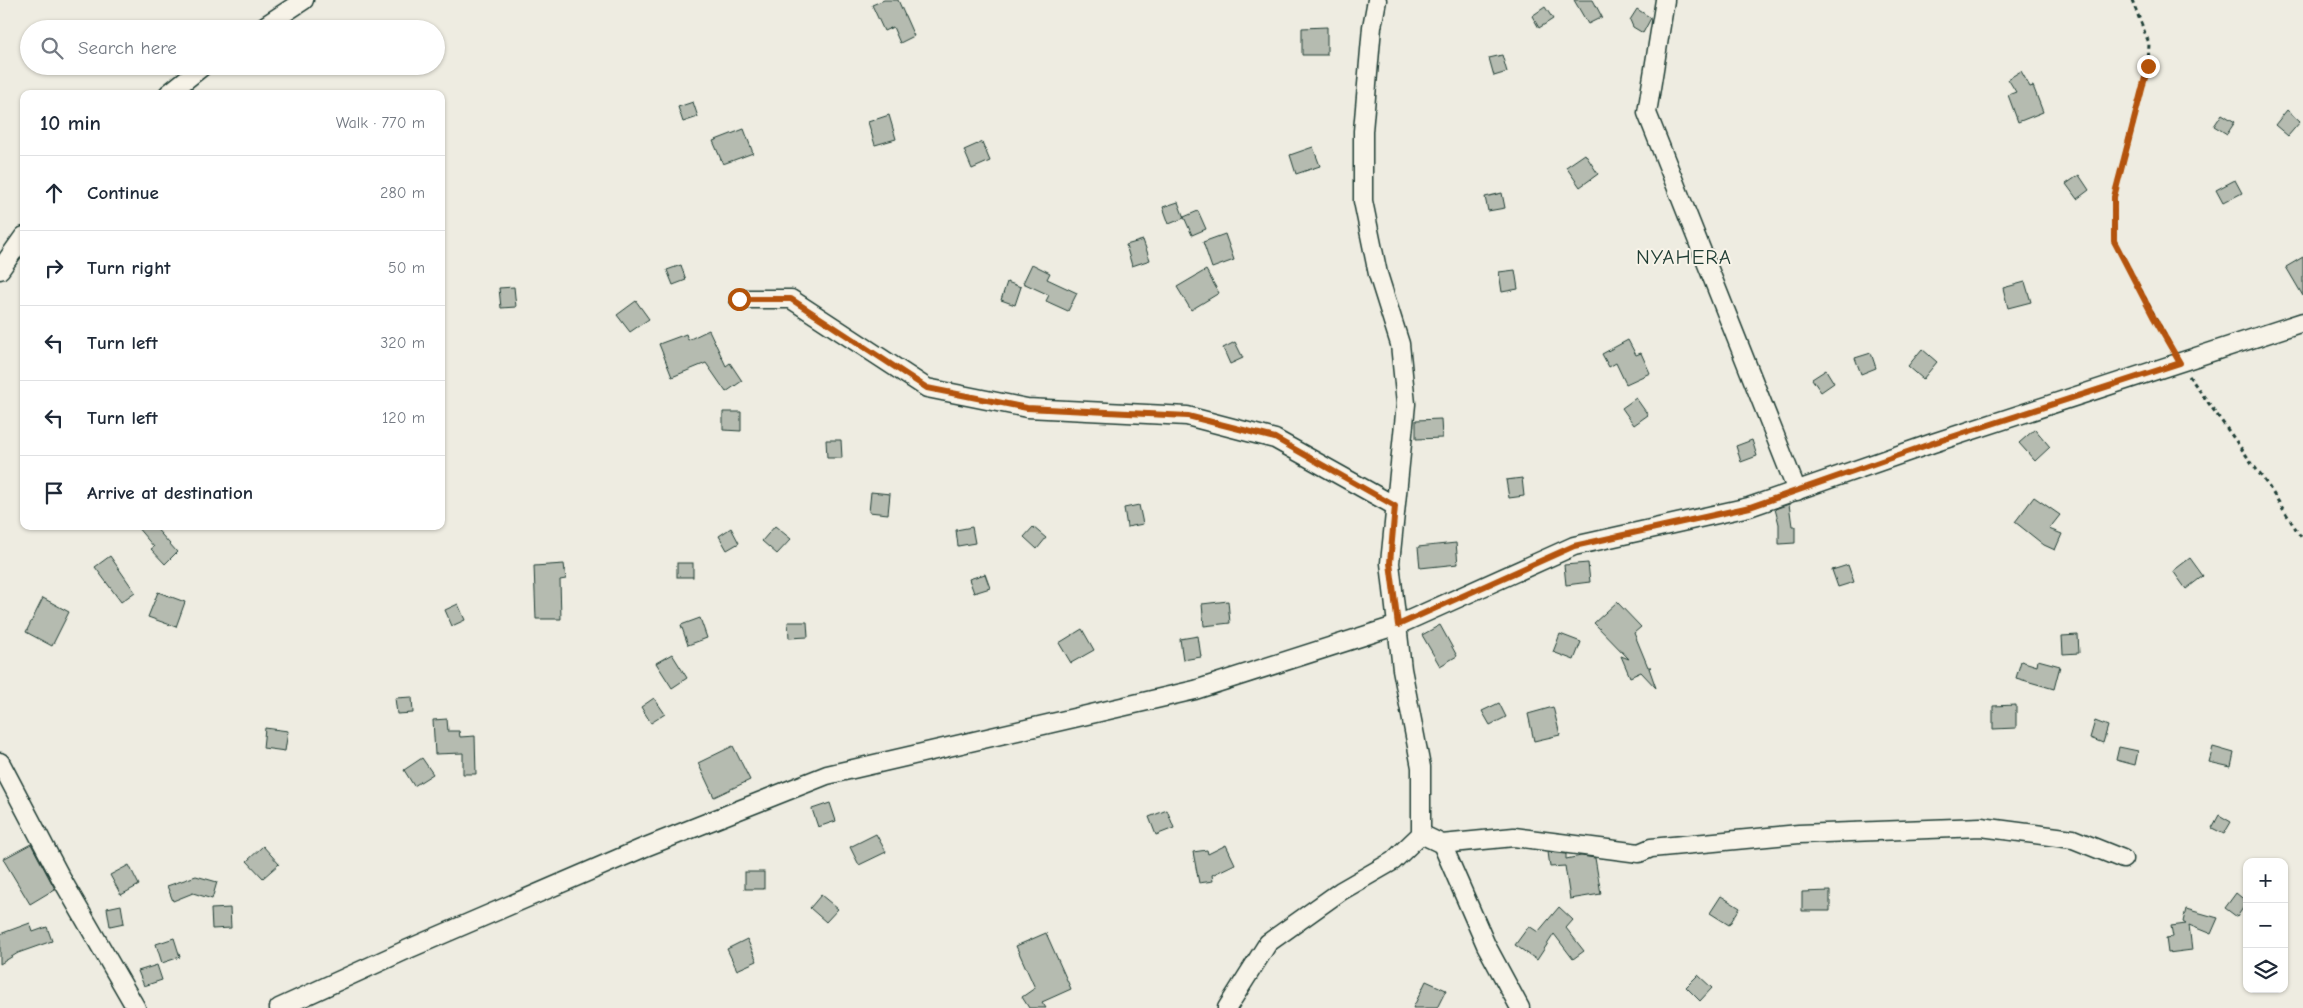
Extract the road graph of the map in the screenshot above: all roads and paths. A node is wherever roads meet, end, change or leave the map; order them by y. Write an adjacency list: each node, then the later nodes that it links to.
1 (304, 0): 5 (street)
2 (1377, 0): 14 (street)
3 (1665, 0): 13 (street)
4 (2132, 0): 12 (path)
5 (274, 20)
6 (192, 75): 7 (street)
7 (173, 90)
8 (20, 242): 9 (street)
9 (0, 270)
10 (739, 299): 14 (street)
11 (2303, 322): 12 (street)
12 (2180, 363): 13 (street); 15 (path)
13 (1797, 491): 16 (street)
14 (1395, 506): 16 (street)
15 (2303, 540)
16 (1398, 625): 18 (street); 22 (street)
17 (0, 762): 21 (street)
18 (1421, 834): 19 (street); 23 (street)
19 (1442, 844): 20 (street); 24 (street)
20 (2123, 859)
21 (136, 1008)
22 (279, 1008)
23 (1226, 1008)
24 (1520, 1008)

